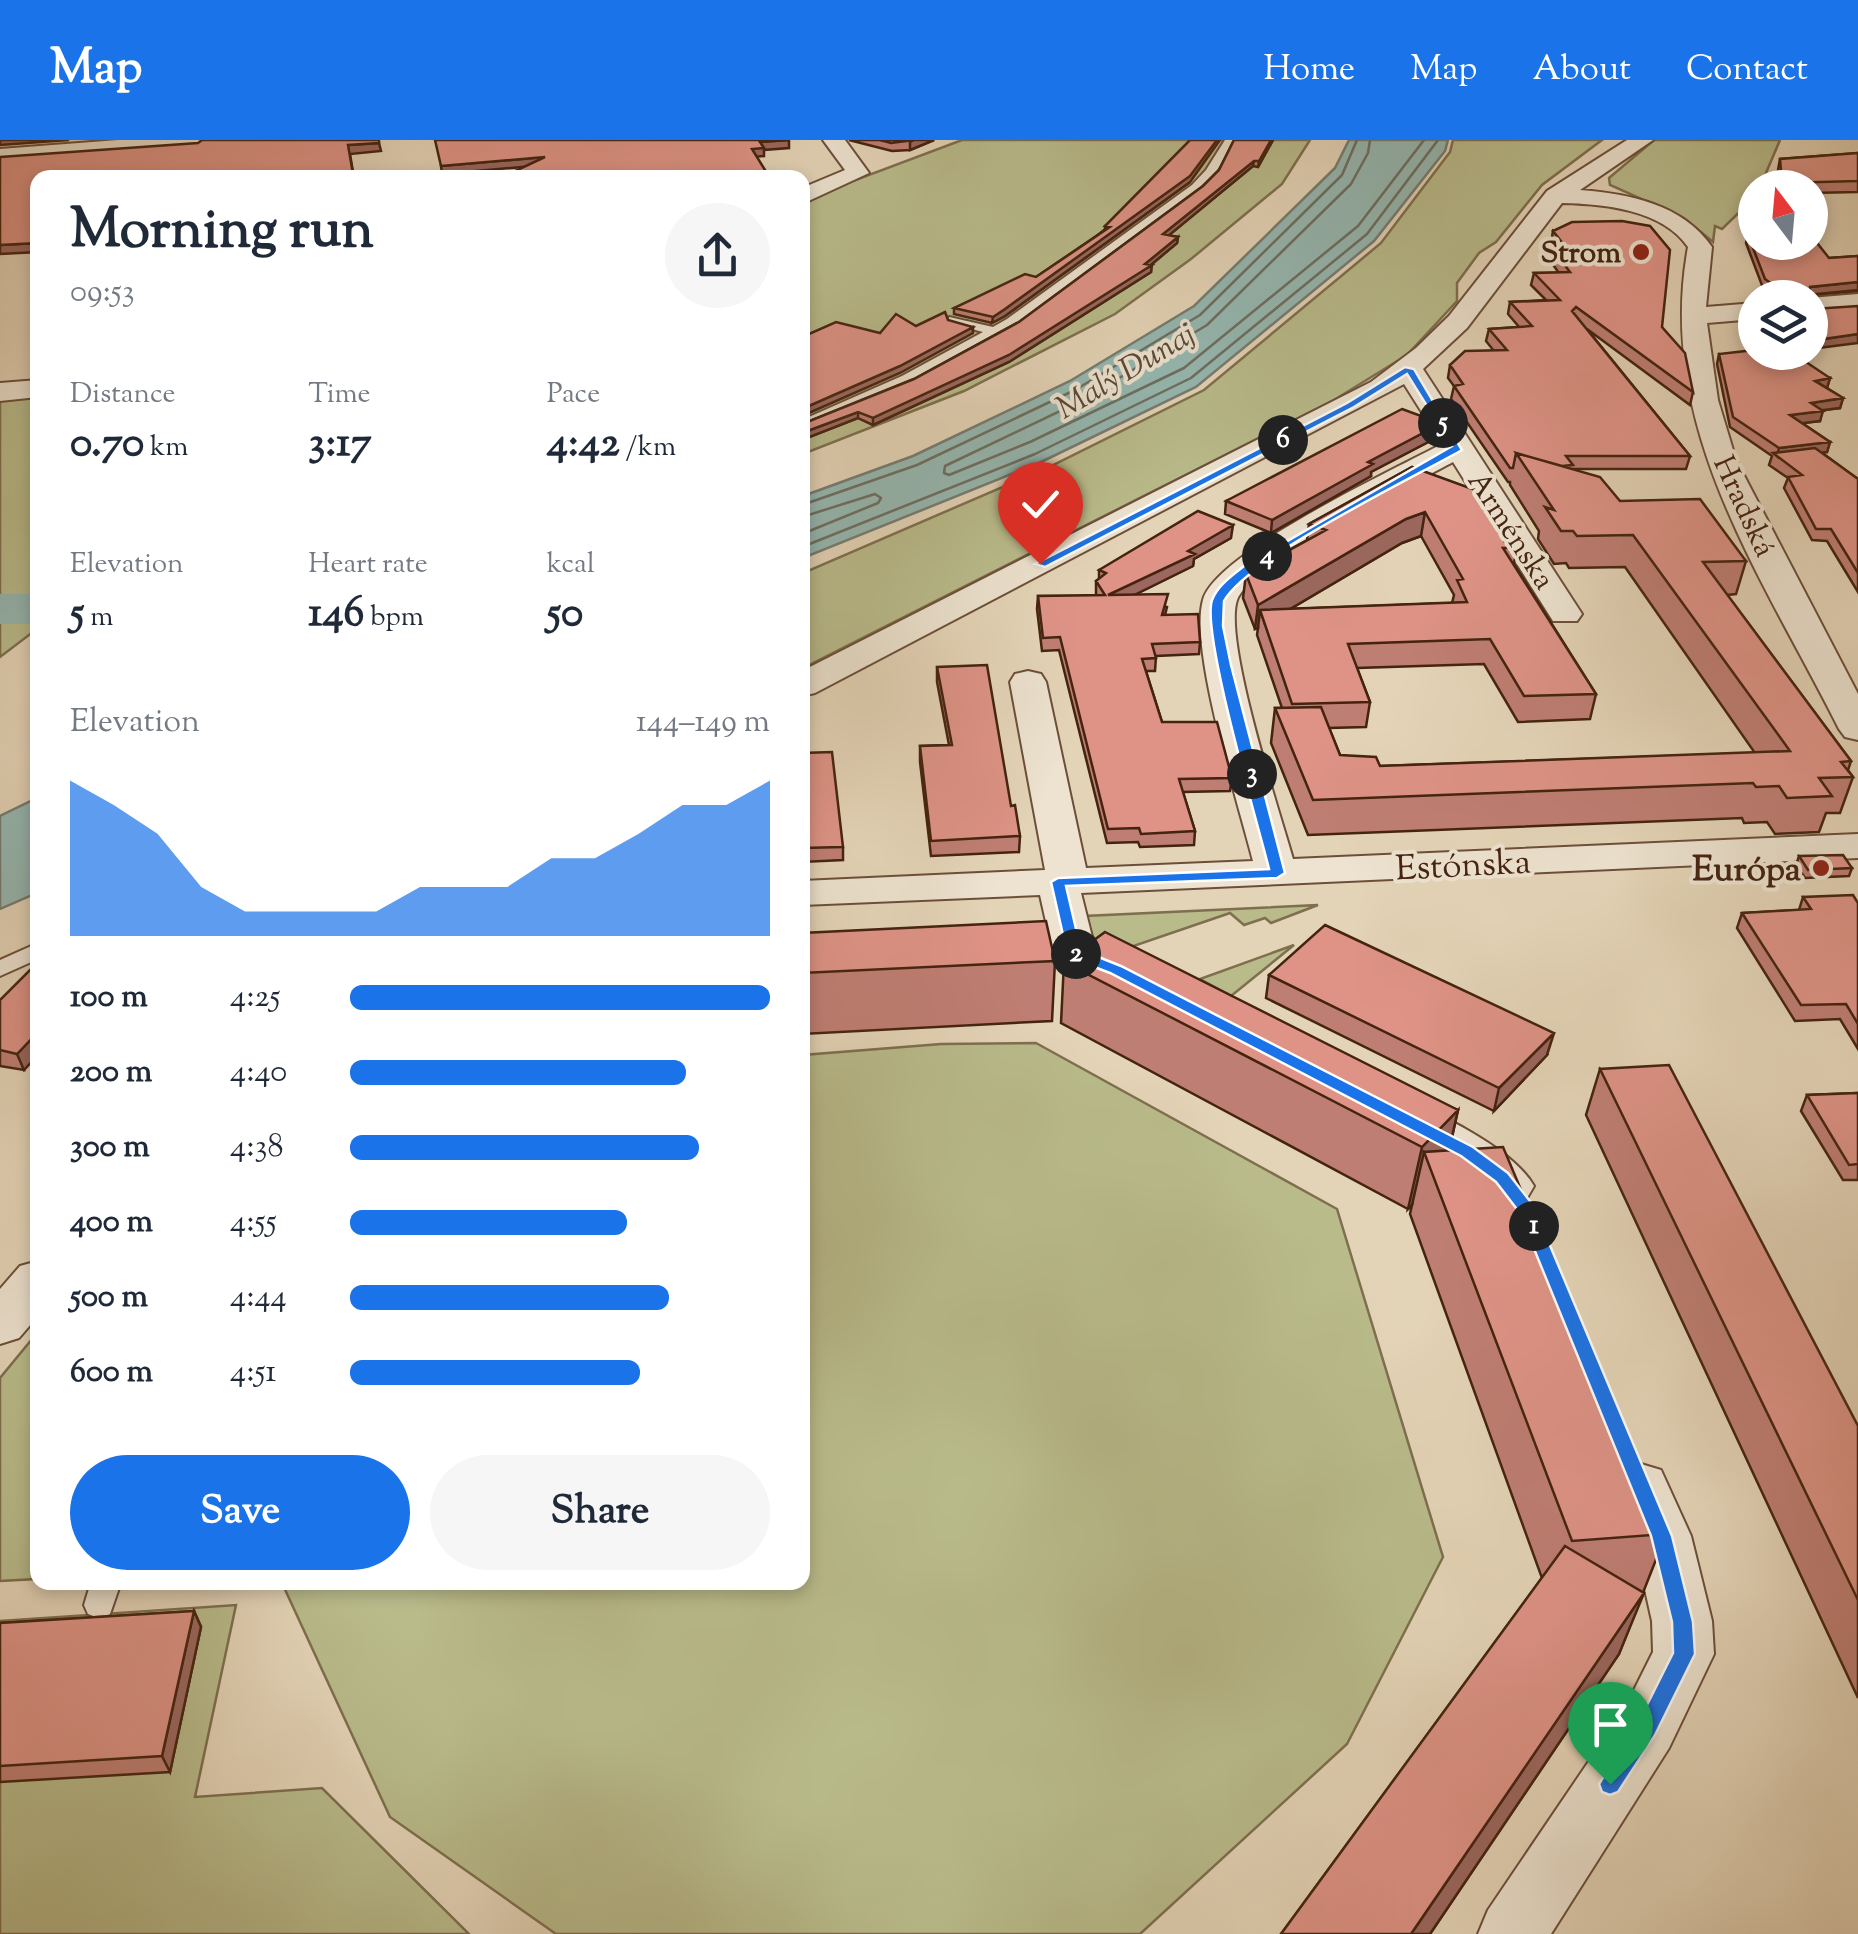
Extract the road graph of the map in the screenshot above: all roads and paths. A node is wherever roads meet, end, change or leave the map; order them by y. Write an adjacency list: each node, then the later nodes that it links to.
1 (200, 140): 6 (street)
2 (834, 140): 9 (street)
3 (1230, 140): 20 (lane)
4 (1620, 140): 10 (street)
5 (1642, 140): 8 (street)
6 (138, 142): 7 (street)
7 (0, 156)
8 (1597, 171): 10 (street); 11 (street, Hradská)
9 (810, 193)
10 (1554, 196): 11 (street, Hradská); 12 (street); 13 (street)
11 (1644, 210): 14 (street, Hradská)
12 (1662, 231): 13 (street); 14 (street)
13 (1525, 232): 21 (street)
14 (1696, 266): 18 (street, Hradská)
15 (1858, 302): 16 (street)
16 (1828, 304)
17 (1738, 312): 18 (street)
18 (1691, 316): 29 (street, Hradská)
19 (954, 320): 20 (lane)
20 (994, 331): 24 (lane)
21 (1409, 369): 25 (street, Arménska); 27 (street)
22 (30, 389): 23 (street)
23 (0, 392)
24 (810, 422)
25 (1458, 448): 26 (street, Arménska); 31 (street, Arménska)
26 (1564, 614)
27 (810, 681)
28 (1028, 682): 32 (street)
29 (1858, 729)
30 (1858, 846): 31 (street, Estónska)
31 (1277, 873): 32 (street, Estónska)
32 (1063, 882): 33 (street, Estónska); 36 (street)
33 (810, 893)
34 (30, 954): 35 (lane)
35 (0, 970)
36 (1174, 1000)
37 (1360, 1096): 38 (street)
38 (1534, 1228)
39 (30, 1289): 40 (street)
40 (0, 1324)
41 (1624, 1445): 42 (street)
42 (1512, 1934)

